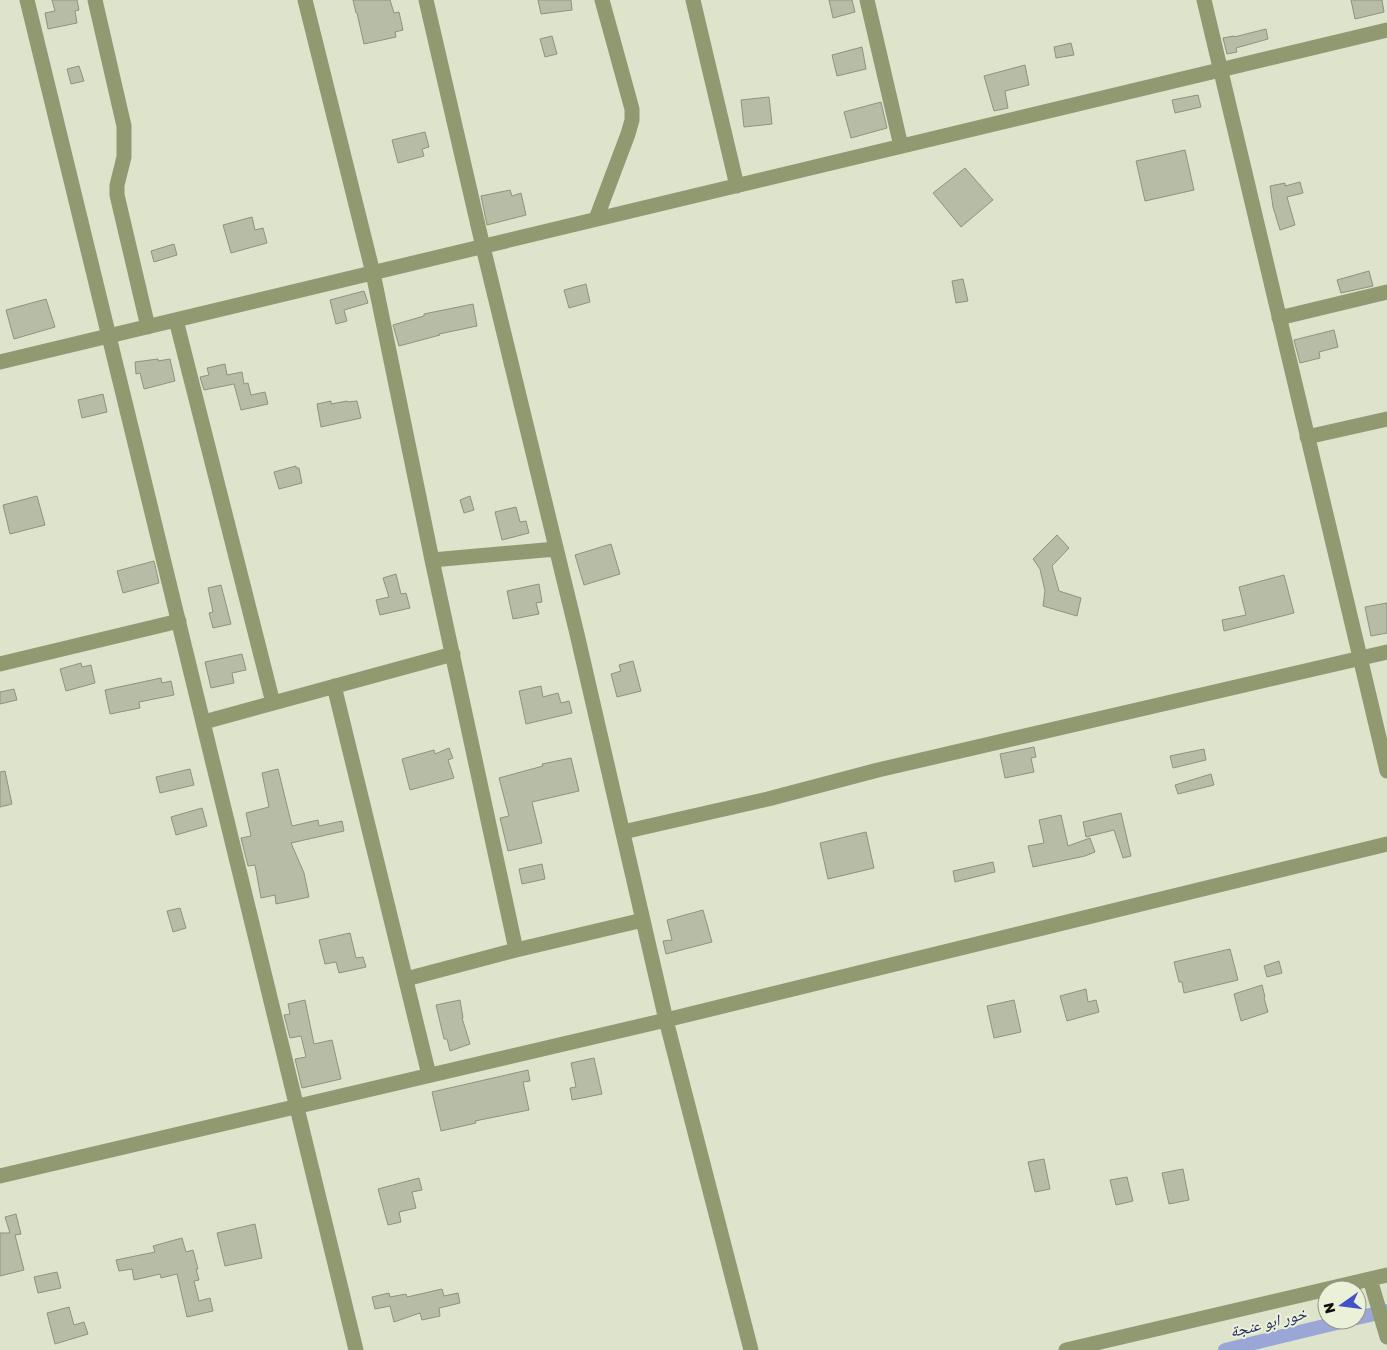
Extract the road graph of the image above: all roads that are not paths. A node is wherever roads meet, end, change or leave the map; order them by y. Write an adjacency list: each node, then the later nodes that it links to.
1 (28, 0): 20 (street)
2 (95, 0): 19 (street)
3 (305, 0): 15 (street)
4 (426, 0): 14 (street)
5 (602, 0): 13 (street)
6 (693, 0): 12 (street)
7 (868, 0): 11 (street)
8 (1204, 0): 10 (street)
9 (1387, 30): 10 (street)
10 (1221, 70): 11 (street); 17 (street)
11 (901, 146): 12 (street)
12 (737, 186): 13 (street)
13 (596, 219): 14 (street)
14 (483, 246): 15 (street); 24 (street)
15 (373, 273): 18 (street); 25 (street)
16 (1387, 292): 17 (street)
17 (1279, 318): 23 (street)
18 (176, 320): 19 (street); 32 (street)
19 (148, 327): 20 (street)
20 (110, 336): 21 (street); 26 (street)
21 (0, 362)
22 (1387, 419): 23 (street)
23 (1307, 437): 29 (street)
24 (556, 549): 25 (street); 35 (street)
25 (432, 560): 28 (street)
26 (179, 621): 30 (street); 33 (street)
27 (1387, 652): 29 (street)
28 (453, 654): 31 (street); 38 (street)
29 (1360, 658): 34 (street); 35 (street)
30 (0, 664)
31 (334, 686): 32 (street); 39 (street)
32 (273, 703): 33 (street)
33 (204, 722): 42 (street)
34 (1387, 771)
35 (623, 832): 37 (street)
36 (1387, 844): 40 (street)
37 (643, 920): 38 (street); 40 (street)
38 (516, 950): 39 (street)
39 (406, 980): 41 (street)
40 (666, 1020): 41 (street); 48 (street)
41 (429, 1075): 42 (street)
42 (297, 1106): 43 (street); 47 (street)
43 (0, 1176)
44 (1387, 1275): 45 (street)
45 (1370, 1279): 46 (street); 49 (street)
46 (1387, 1337)
47 (356, 1350)
48 (751, 1350)
49 (1066, 1350)

